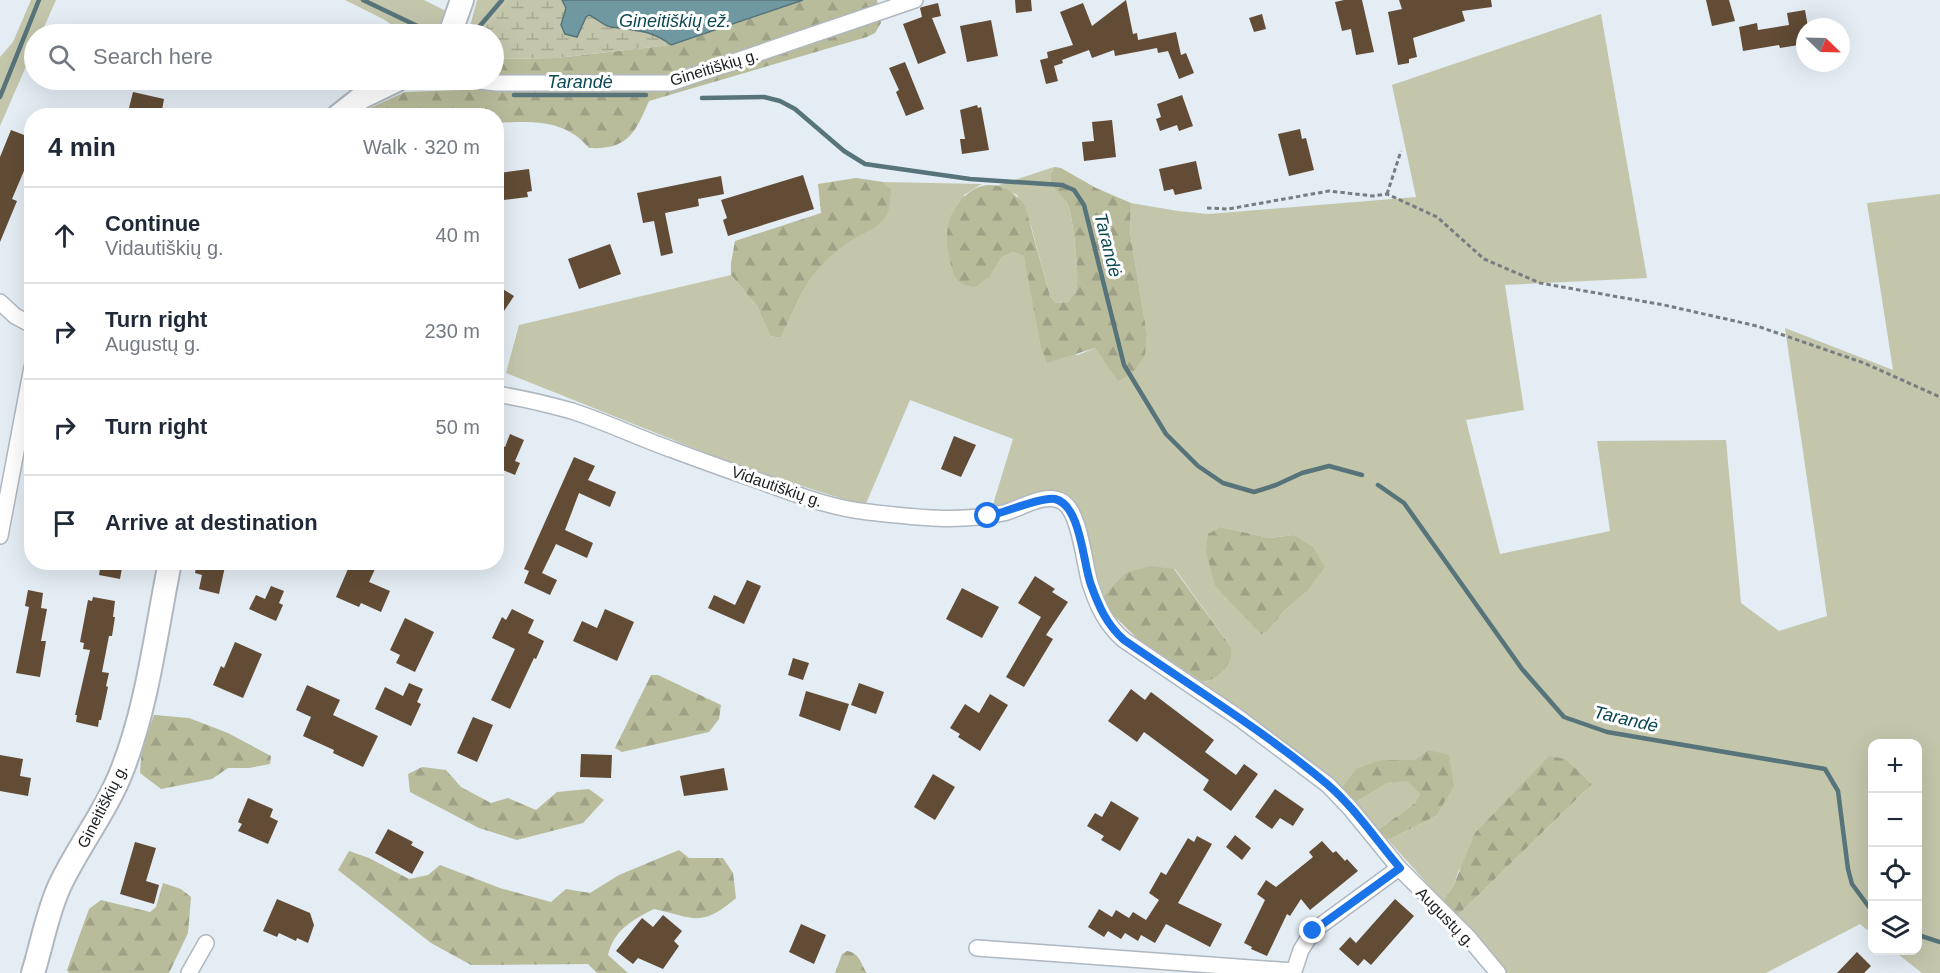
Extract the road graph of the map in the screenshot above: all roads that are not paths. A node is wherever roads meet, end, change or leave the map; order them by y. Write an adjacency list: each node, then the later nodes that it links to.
1 (462, 0): 3 (street)
2 (915, 0): 4 (street, Gineitiškių g.)
3 (454, 24)
4 (504, 83)
5 (376, 90): 6 (street)
6 (348, 108)
7 (0, 302): 8 (street)
8 (24, 321)
9 (504, 395): 11 (street, Vidautiškių g.)
10 (24, 409): 12 (street)
11 (1065, 503): 14 (street, Augustų g.)
12 (0, 536)
13 (168, 570): 17 (street, Gineitiškių g.)
14 (1400, 868): 16 (street); 19 (street, Augustų g.)
15 (206, 943): 18 (street)
16 (977, 948)
17 (33, 973)
18 (189, 973)
19 (1498, 973)

